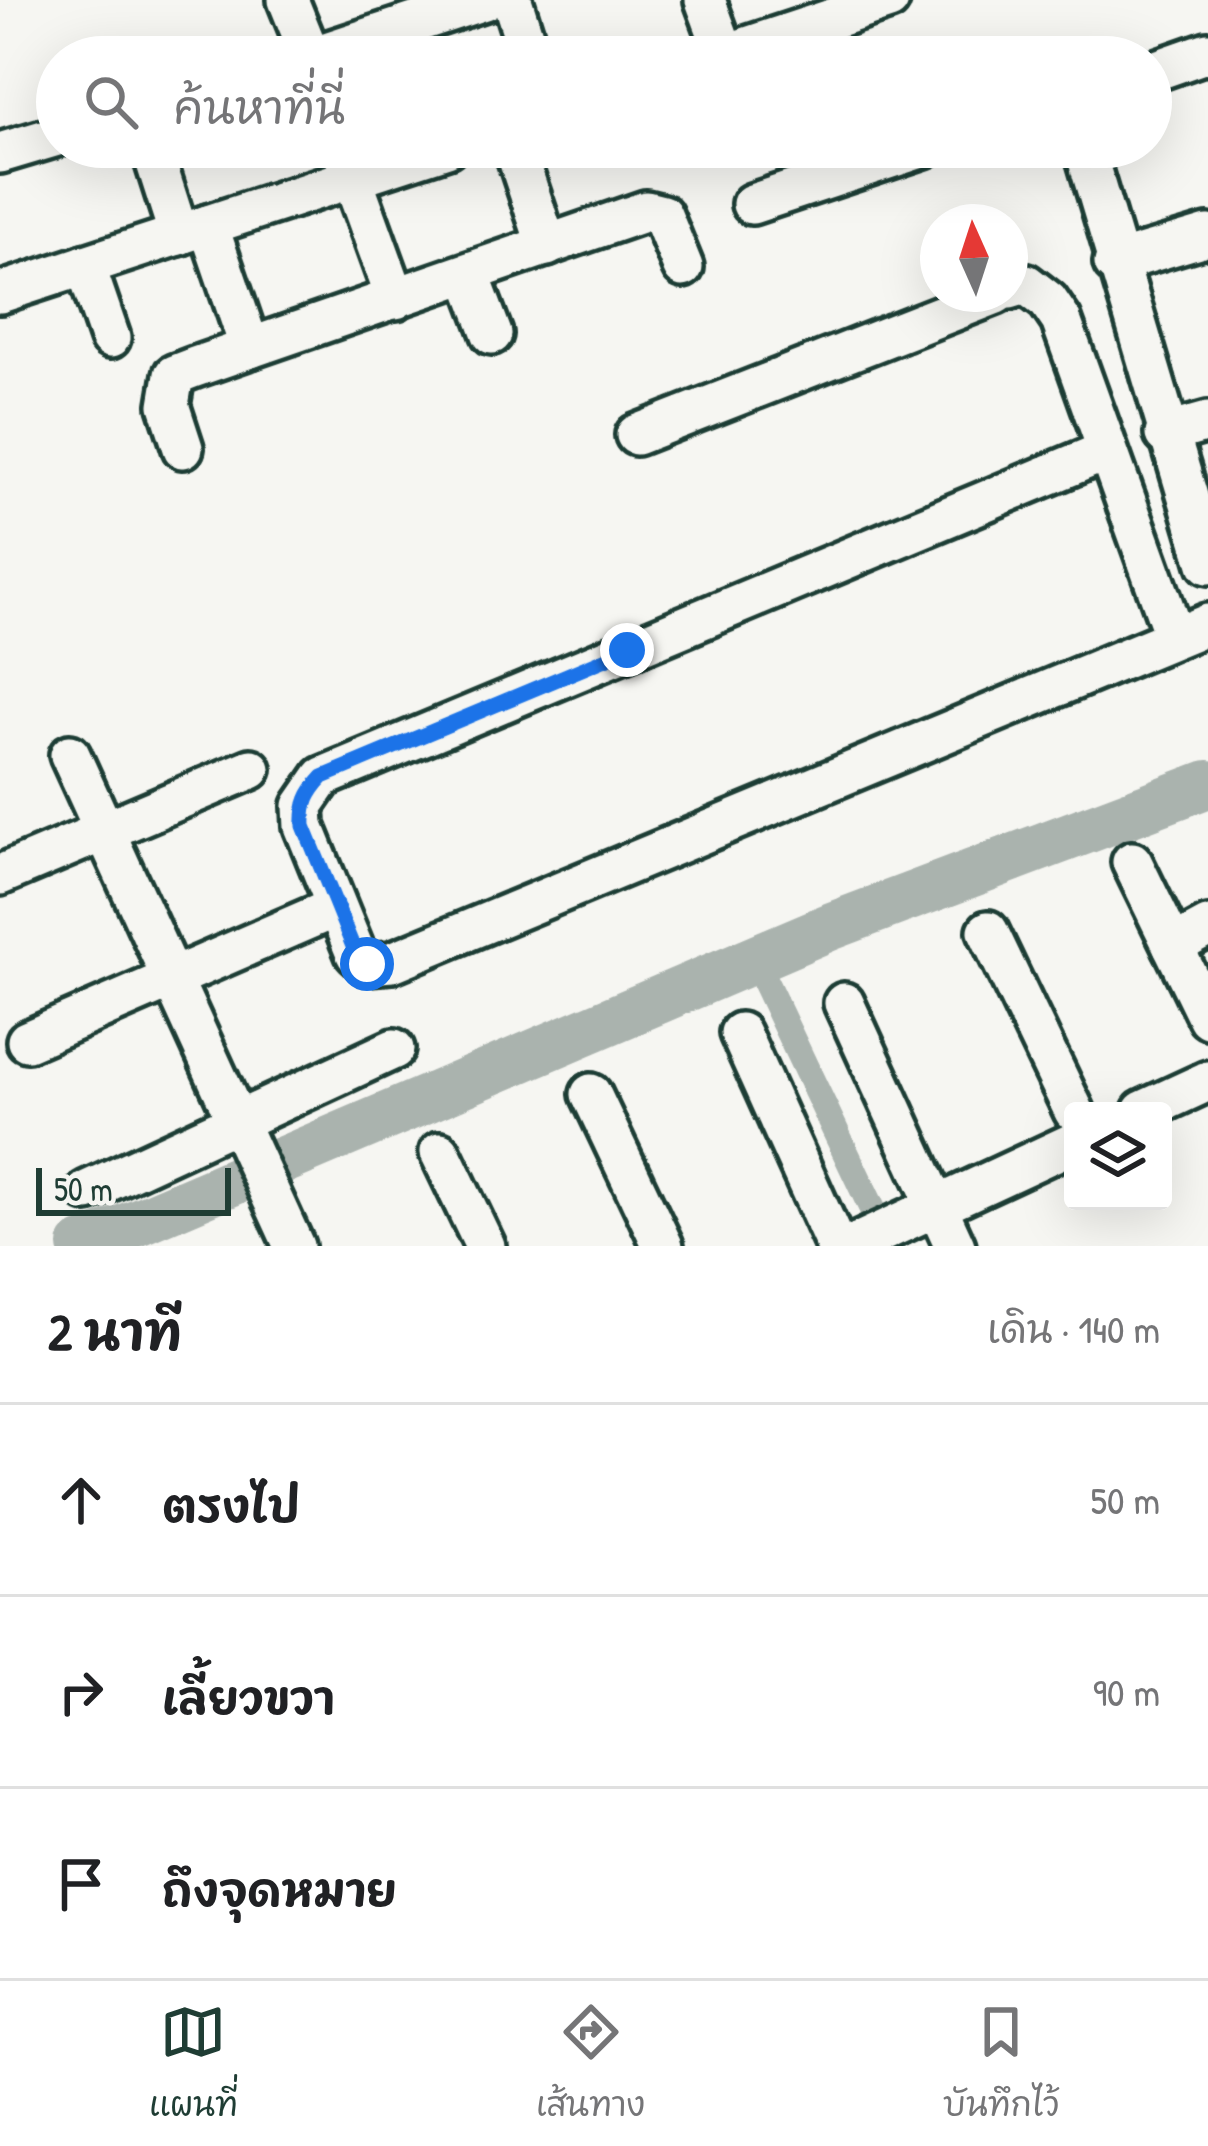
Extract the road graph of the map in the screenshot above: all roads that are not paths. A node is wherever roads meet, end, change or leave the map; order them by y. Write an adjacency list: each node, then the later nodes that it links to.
1 (288, 0): 6 (street)
2 (512, 0): 8 (street)
3 (705, 0): 9 (street)
4 (886, 0): 10 (street)
5 (461, 4): 7 (street)
6 (303, 36)
7 (370, 36)
8 (523, 36)
9 (715, 36)
10 (780, 36)
11 (1208, 52): 12 (street)
12 (1172, 65)
13 (36, 142): 14 (street)
14 (0, 153)
15 (163, 168): 22 (street)
16 (335, 168): 22 (street)
17 (348, 168): 31 (street)
18 (521, 168): 24 (street)
19 (861, 168): 21 (street)
20 (1089, 168): 25 (street)
21 (752, 204)
22 (194, 230): 26 (street); 35 (street)
23 (1208, 235): 25 (street)
24 (547, 246): 27 (street); 28 (street)
25 (1114, 262): 37 (street)
26 (85, 266): 30 (street); 34 (street)
27 (683, 268)
28 (469, 274): 31 (street); 33 (street)
29 (1028, 285): 40 (street)
30 (1, 289)
31 (396, 299): 35 (street)
32 (950, 312): 38 (street)
33 (492, 334)
34 (110, 338)
35 (250, 348): 39 (street)
36 (1208, 422): 37 (street)
37 (1165, 434): 41 (street)
38 (636, 435)
39 (183, 448)
40 (1106, 451): 42 (street); 42 (street)
41 (1208, 565)
42 (1191, 630)
43 (70, 755): 45 (street)
44 (251, 769): 45 (street)
45 (105, 831): 47 (street); 52 (street)
46 (1132, 862): 51 (street)
47 (0, 875)
48 (327, 911): 52 (street)
49 (1208, 927): 51 (street)
50 (988, 932): 60 (street)
51 (1173, 946): 54 (street)
52 (172, 978): 56 (street); 62 (street)
53 (844, 1003): 66 (street)
54 (1208, 1018)
55 (740, 1033): 67 (street)
56 (27, 1041)
57 (394, 1049): 62 (street)
58 (1208, 1081): 61 (street)
59 (591, 1094): 70 (street)
60 (1070, 1102)
61 (1162, 1102)
62 (245, 1135): 65 (street); 68 (street)
63 (1064, 1147): 66 (street)
64 (440, 1151): 69 (street)
65 (87, 1191)
66 (919, 1214): 67 (street); 71 (street)
67 (849, 1245)
68 (294, 1246)
69 (485, 1246)
70 (663, 1246)
71 (956, 1246)

